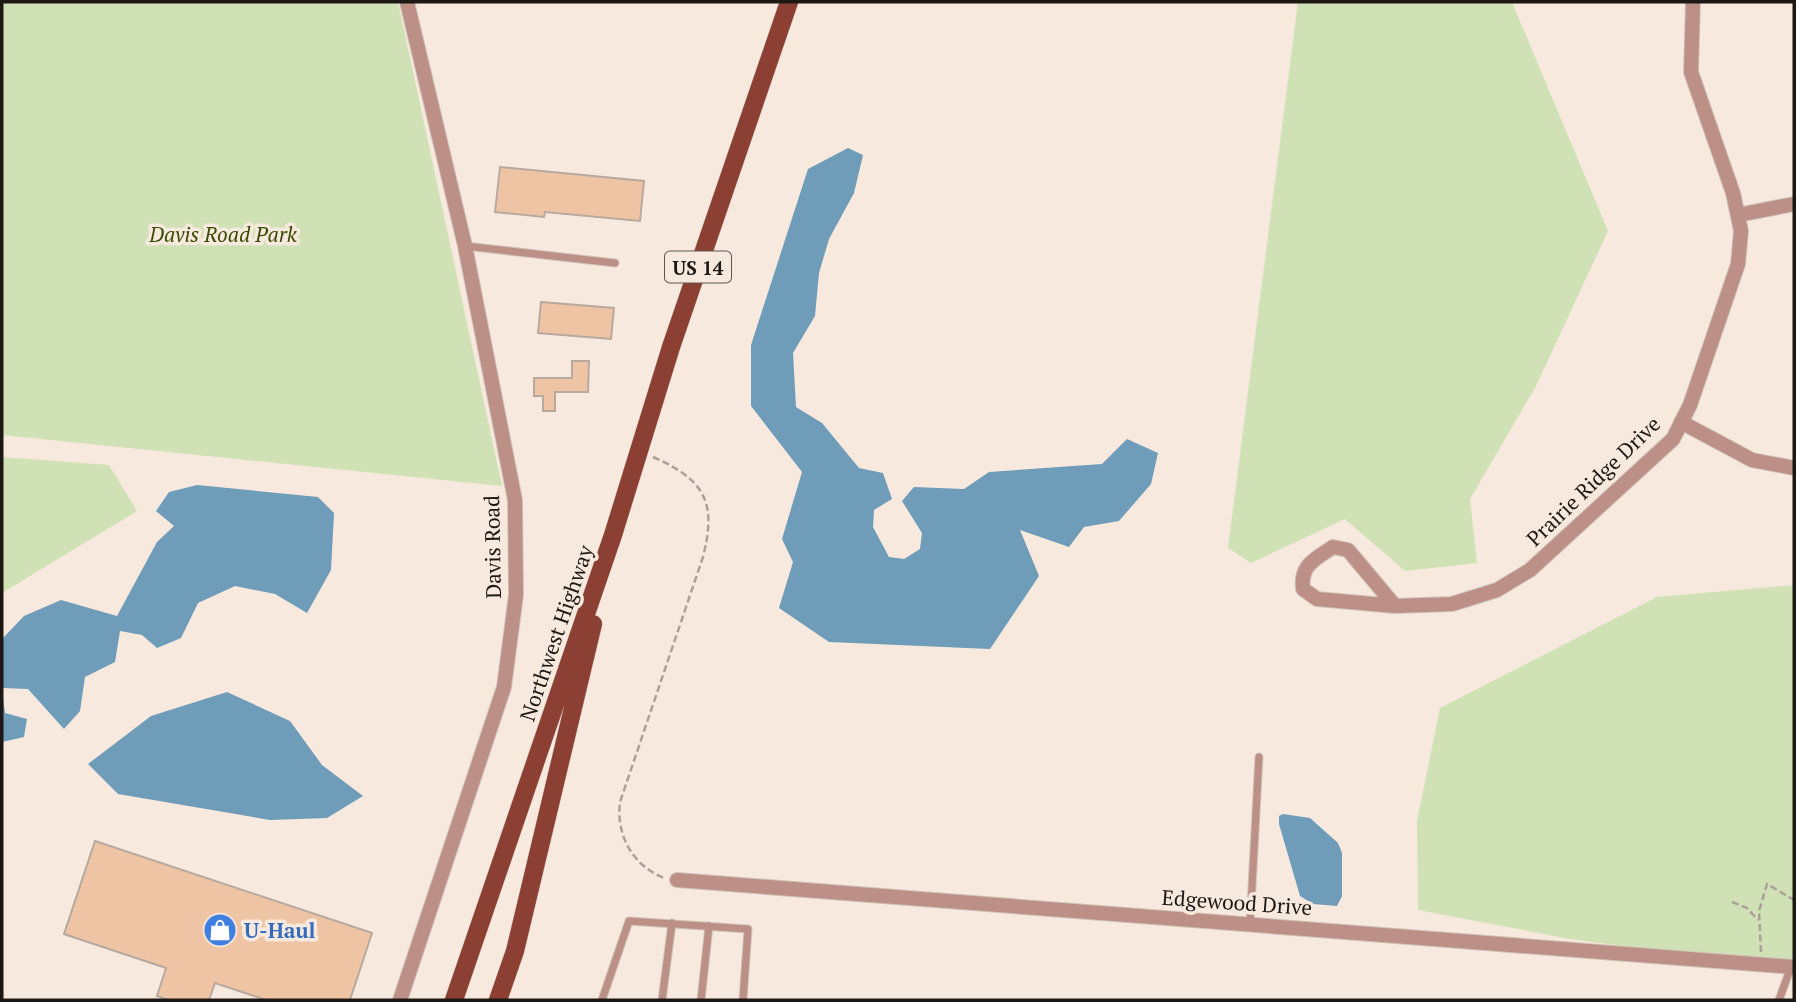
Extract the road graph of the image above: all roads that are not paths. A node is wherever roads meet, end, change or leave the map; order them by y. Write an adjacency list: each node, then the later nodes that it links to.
1 (407, 2): 6 (street, Davis Road)
2 (789, 2): 10 (main road, US 14)
3 (1693, 2): 5 (street, Prairie Ridge Drive)
4 (1794, 204): 5 (street)
5 (1738, 215): 8 (street, Prairie Ridge Drive)
6 (465, 246): 7 (lane); 18 (street, Davis Road)
7 (615, 263)
8 (1681, 422): 9 (street); 11 (street, Prairie Ridge Drive)
9 (1794, 468)
10 (613, 535): 19 (main road, Northwest Highway / US 14); 20 (main road, Northwest Highway / US 14)
11 (1395, 606): 11 (street, Prairie Ridge Drive)
12 (1259, 757): 15 (lane)
13 (677, 880): 15 (street, Edgewood Drive)
14 (672, 923): 16 (lane); 21 (lane); 22 (lane)
15 (1250, 924): 17 (street, Edgewood Drive)
16 (709, 926): 23 (lane); 24 (lane)
17 (1793, 967): 25 (lane)
18 (400, 1000)
19 (454, 1000)
20 (498, 1000)
21 (601, 1000)
22 (662, 1000)
23 (701, 1000)
24 (743, 1000)
25 (1779, 1000)

